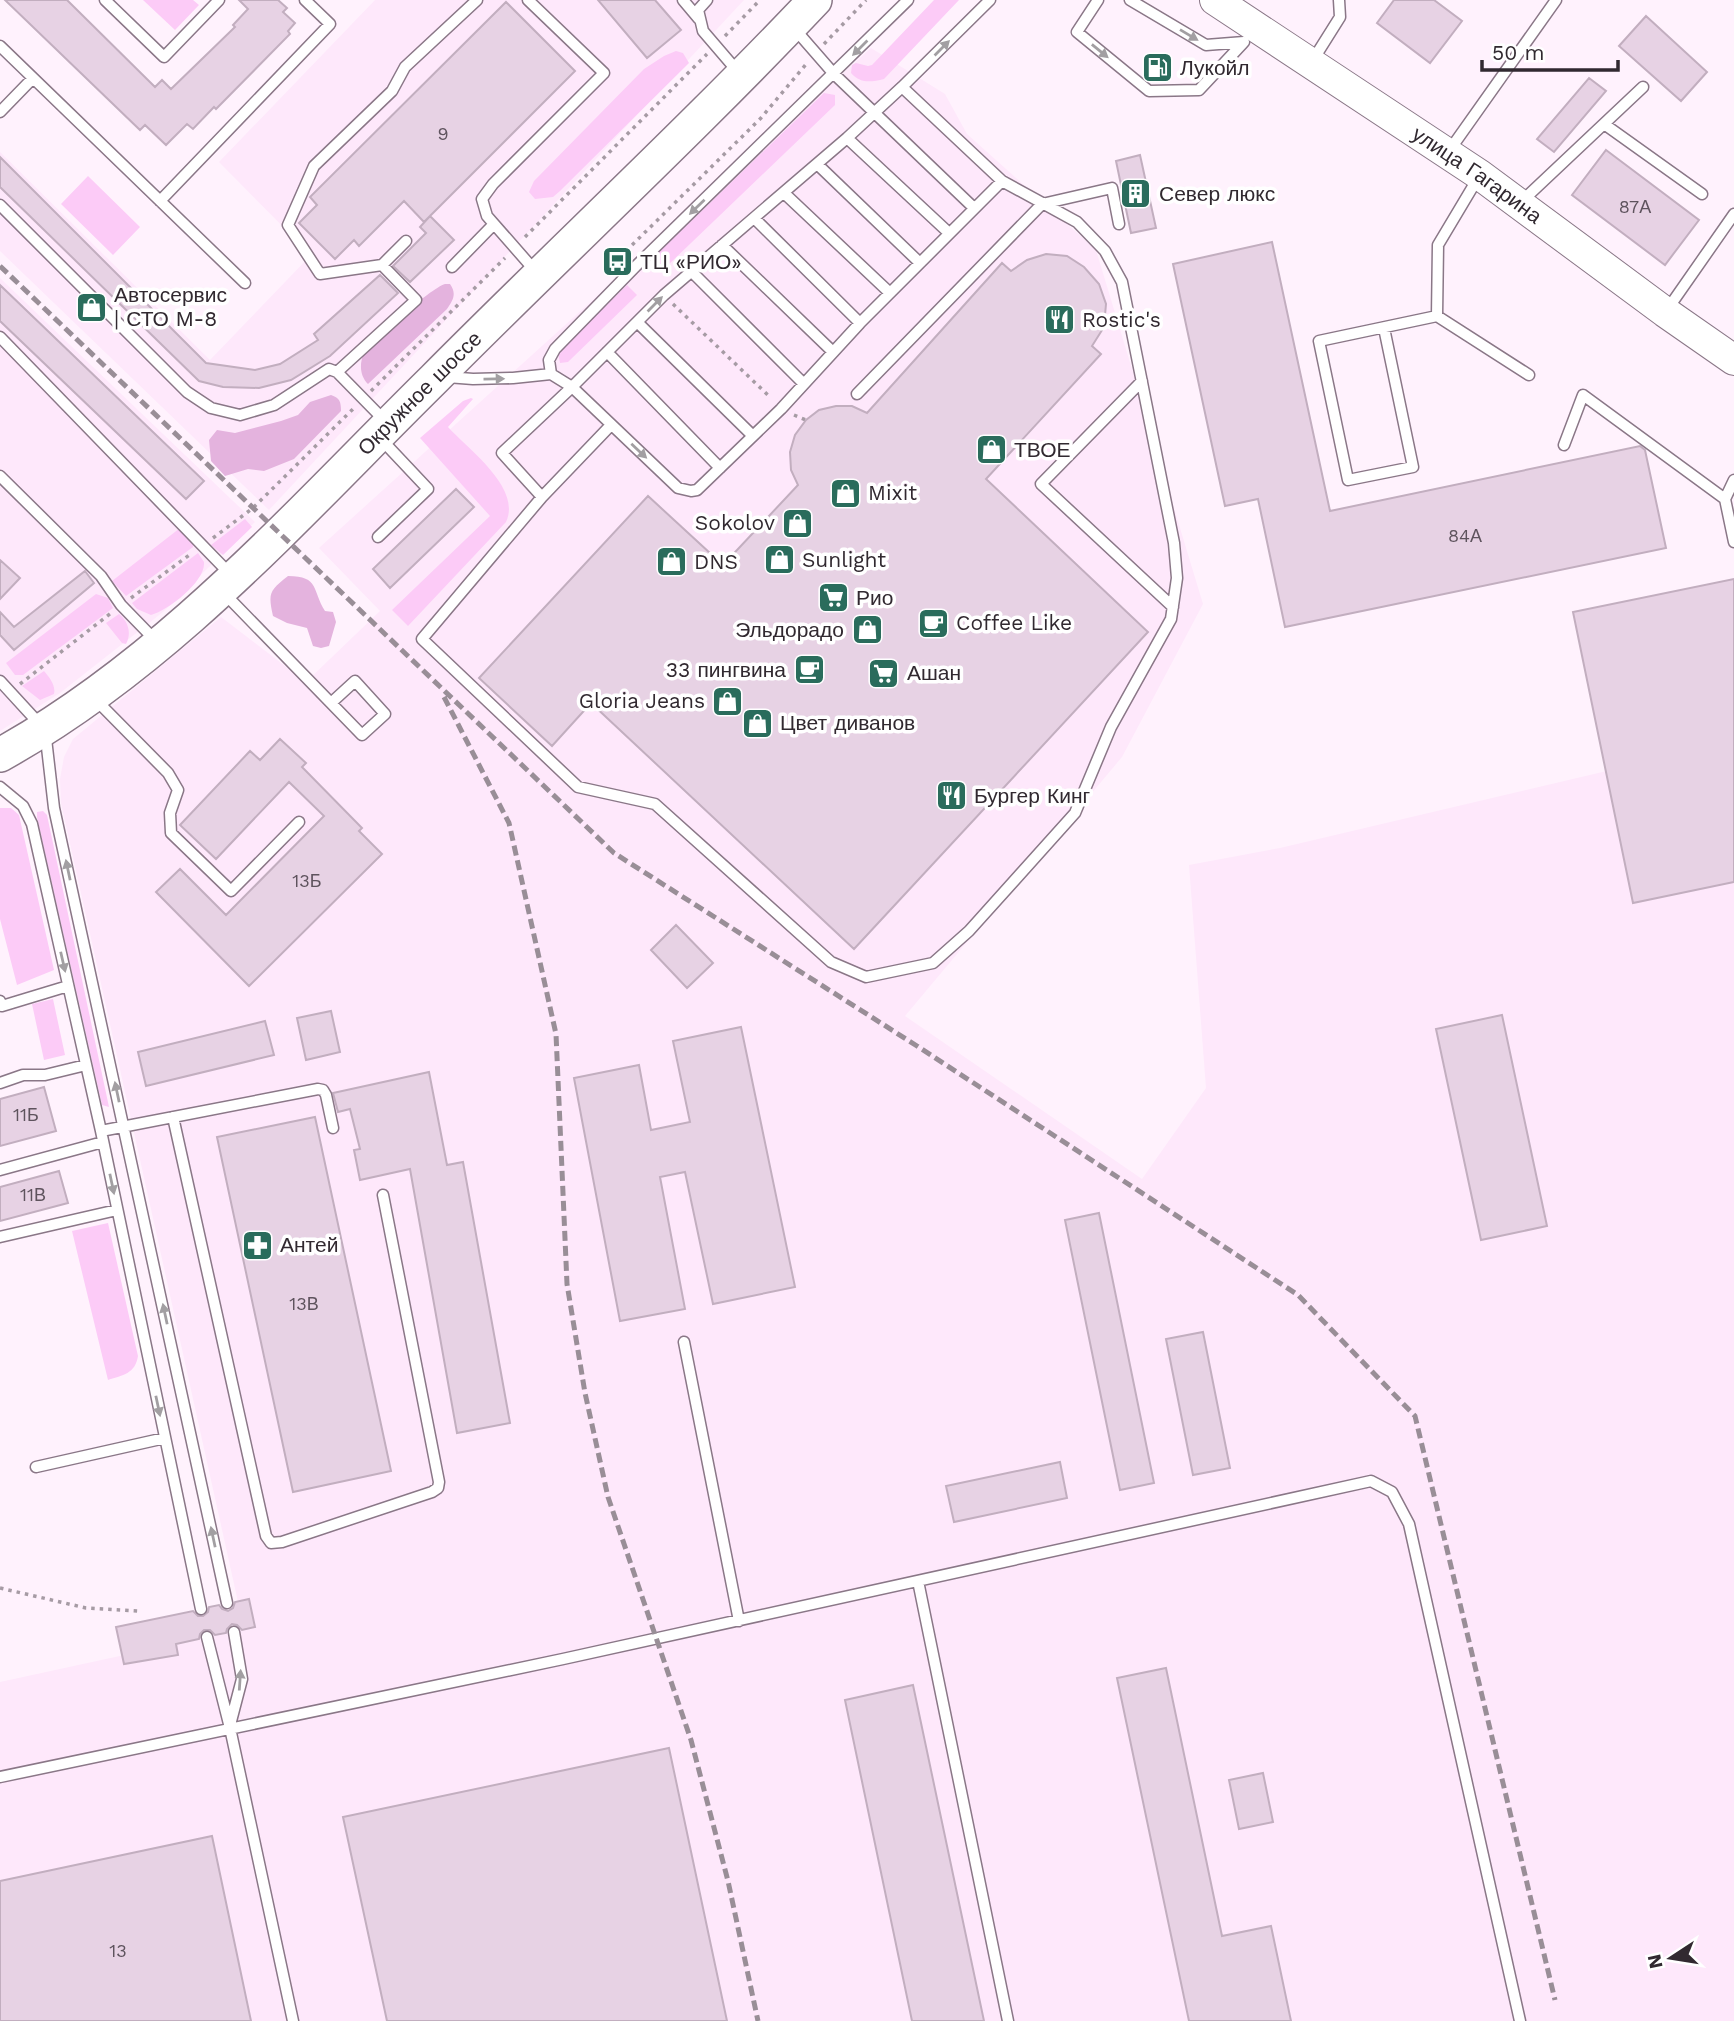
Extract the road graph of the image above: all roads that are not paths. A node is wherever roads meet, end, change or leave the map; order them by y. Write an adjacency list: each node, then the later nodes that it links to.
1 (105, 0): 15 (lane)
2 (306, 0): 36 (lane)
3 (477, 0): 49 (lane)
4 (528, 0): 44 (lane)
5 (683, 0): 16 (lane)
6 (707, 0): 16 (lane)
7 (815, 0): 17 (main road, Окружное шоссе)
8 (908, 0): 21 (lane, one-way to 21)
9 (989, 0): 25 (lane, one-way to 9)
10 (1098, 0): 18 (lane, one-way to 18)
11 (1130, 0): 18 (lane, one-way to 18)
12 (1215, 0): 18 (street, улица Гагарина)
13 (1339, 0): 20 (lane)
14 (1556, 0): 30 (lane)
15 (214, 2)
16 (699, 19): 22 (lane)
17 (791, 25): 21 (lane); 22 (main road, Окружное шоссе)
18 (1249, 35): 20 (street, улица Гагарина)
19 (0, 46): 23 (lane)
20 (1311, 62): 30 (street, улица Гагарина)
21 (834, 74): 26 (lane); 65 (lane, one-way to 65)
22 (741, 75): 52 (main road, Окружное шоссе)
23 (33, 78): 27 (lane); 36 (lane)
24 (1643, 86): 28 (lane)
25 (902, 87): 26 (lane); 33 (lane)
26 (875, 112): 29 (lane); 40 (lane)
27 (0, 113)
28 (1604, 124): 35 (lane); 38 (lane)
29 (847, 138): 31 (lane); 45 (lane)
30 (1447, 153): 32 (street, улица Гагарина)
31 (817, 164): 34 (lane); 48 (lane)
32 (1480, 175): 38 (street, улица Гагарина); 56 (lane)
33 (1002, 181): 37 (lane); 40 (lane)
34 (783, 192): 42 (lane); 54 (lane)
35 (1702, 194)
36 (160, 201): 53 (lane)
37 (1042, 204): 43 (lane); 68 (lane); 71 (lane)
38 (1519, 204): 55 (street, улица Гагарина)
39 (0, 205): 64 (lane)
40 (974, 208): 45 (lane)
41 (1734, 214): 55 (lane)
42 (754, 218): 47 (lane); 58 (lane)
43 (1119, 223)
44 (494, 224): 50 (lane); 52 (lane)
45 (949, 233): 48 (lane)
46 (407, 241): 49 (lane)
47 (722, 245): 51 (lane); 62 (lane)
48 (920, 262): 54 (lane)
49 (382, 265): 64 (lane)
50 (452, 268)
51 (691, 271): 57 (lane, one-way to 51); 69 (lane)
52 (539, 275): 67 (main road, Окружное шоссе)
53 (245, 283)
54 (890, 293): 58 (lane)
55 (1665, 312): 63 (street, улица Гагарина)
56 (1437, 316): 59 (lane); 66 (lane)
57 (637, 322): 61 (lane); 74 (lane)
58 (860, 323): 62 (lane)
59 (1384, 328): 59 (lane)
60 (0, 337): 83 (lane)
61 (607, 352): 70 (lane); 76 (lane)
62 (833, 352): 69 (lane)
63 (1734, 360)
64 (337, 372): 73 (lane)
65 (551, 374): 67 (lane, one-way to 65); 70 (lane)
66 (1529, 375)
67 (436, 376): 73 (main road, Окружное шоссе)
68 (1142, 381): 84 (lane); 84 (lane)
69 (804, 384): 74 (lane)
70 (572, 387): 72 (lane); 79 (lane)
71 (857, 394)
72 (611, 425): 76 (lane, one-way to 76); 79 (lane)
73 (383, 429): 81 (lane); 83 (main road, Окружное шоссе)
74 (753, 436): 76 (lane)
75 (1564, 445): 80 (lane)
76 (720, 468)
77 (0, 476): 85 (lane)
78 (1734, 480): 80 (lane)
79 (542, 497): 84 (lane)
80 (1724, 499): 82 (lane)
81 (378, 537)
82 (1734, 542)
83 (226, 583): 85 (main road, Окружное шоссе); 88 (lane)
84 (1173, 607)
85 (160, 645): 87 (main road, Окружное шоссе)
86 (0, 681): 89 (lane)
87 (93, 697): 89 (main road, Окружное шоссе); 92 (lane)
88 (331, 703): 88 (lane)
89 (45, 730): 90 (main road, Окружное шоссе); 98 (lane, one-way to 89)
90 (0, 755)
91 (0, 787): 93 (lane, one-way to 93)
92 (299, 822)
93 (68, 986): 94 (lane); 95 (lane)
94 (1, 1005)
95 (86, 1066): 96 (lane); 100 (lane)
96 (0, 1083)
97 (173, 1117): 98 (lane); 99 (lane); 102 (lane)
98 (124, 1126): 100 (lane); 109 (lane, one-way to 98)
99 (333, 1128)
100 (102, 1136): 101 (lane); 103 (lane, one-way to 103)
101 (0, 1170)
102 (383, 1195)
103 (117, 1210): 104 (lane); 106 (lane, one-way to 106)
104 (0, 1237)
105 (684, 1342): 111 (lane)
106 (165, 1438): 107 (lane); 110 (lane)
107 (36, 1467)
108 (918, 1581): 111 (lane); 117 (lane); 118 (lane)
109 (228, 1603)
110 (201, 1609)
111 (739, 1621): 114 (lane)
112 (234, 1632): 114 (lane, one-way to 112)
113 (207, 1637): 114 (lane)
114 (230, 1728): 115 (lane); 116 (lane)
115 (0, 1777)
116 (293, 2021)
117 (1009, 2021)
118 (1520, 2021)

